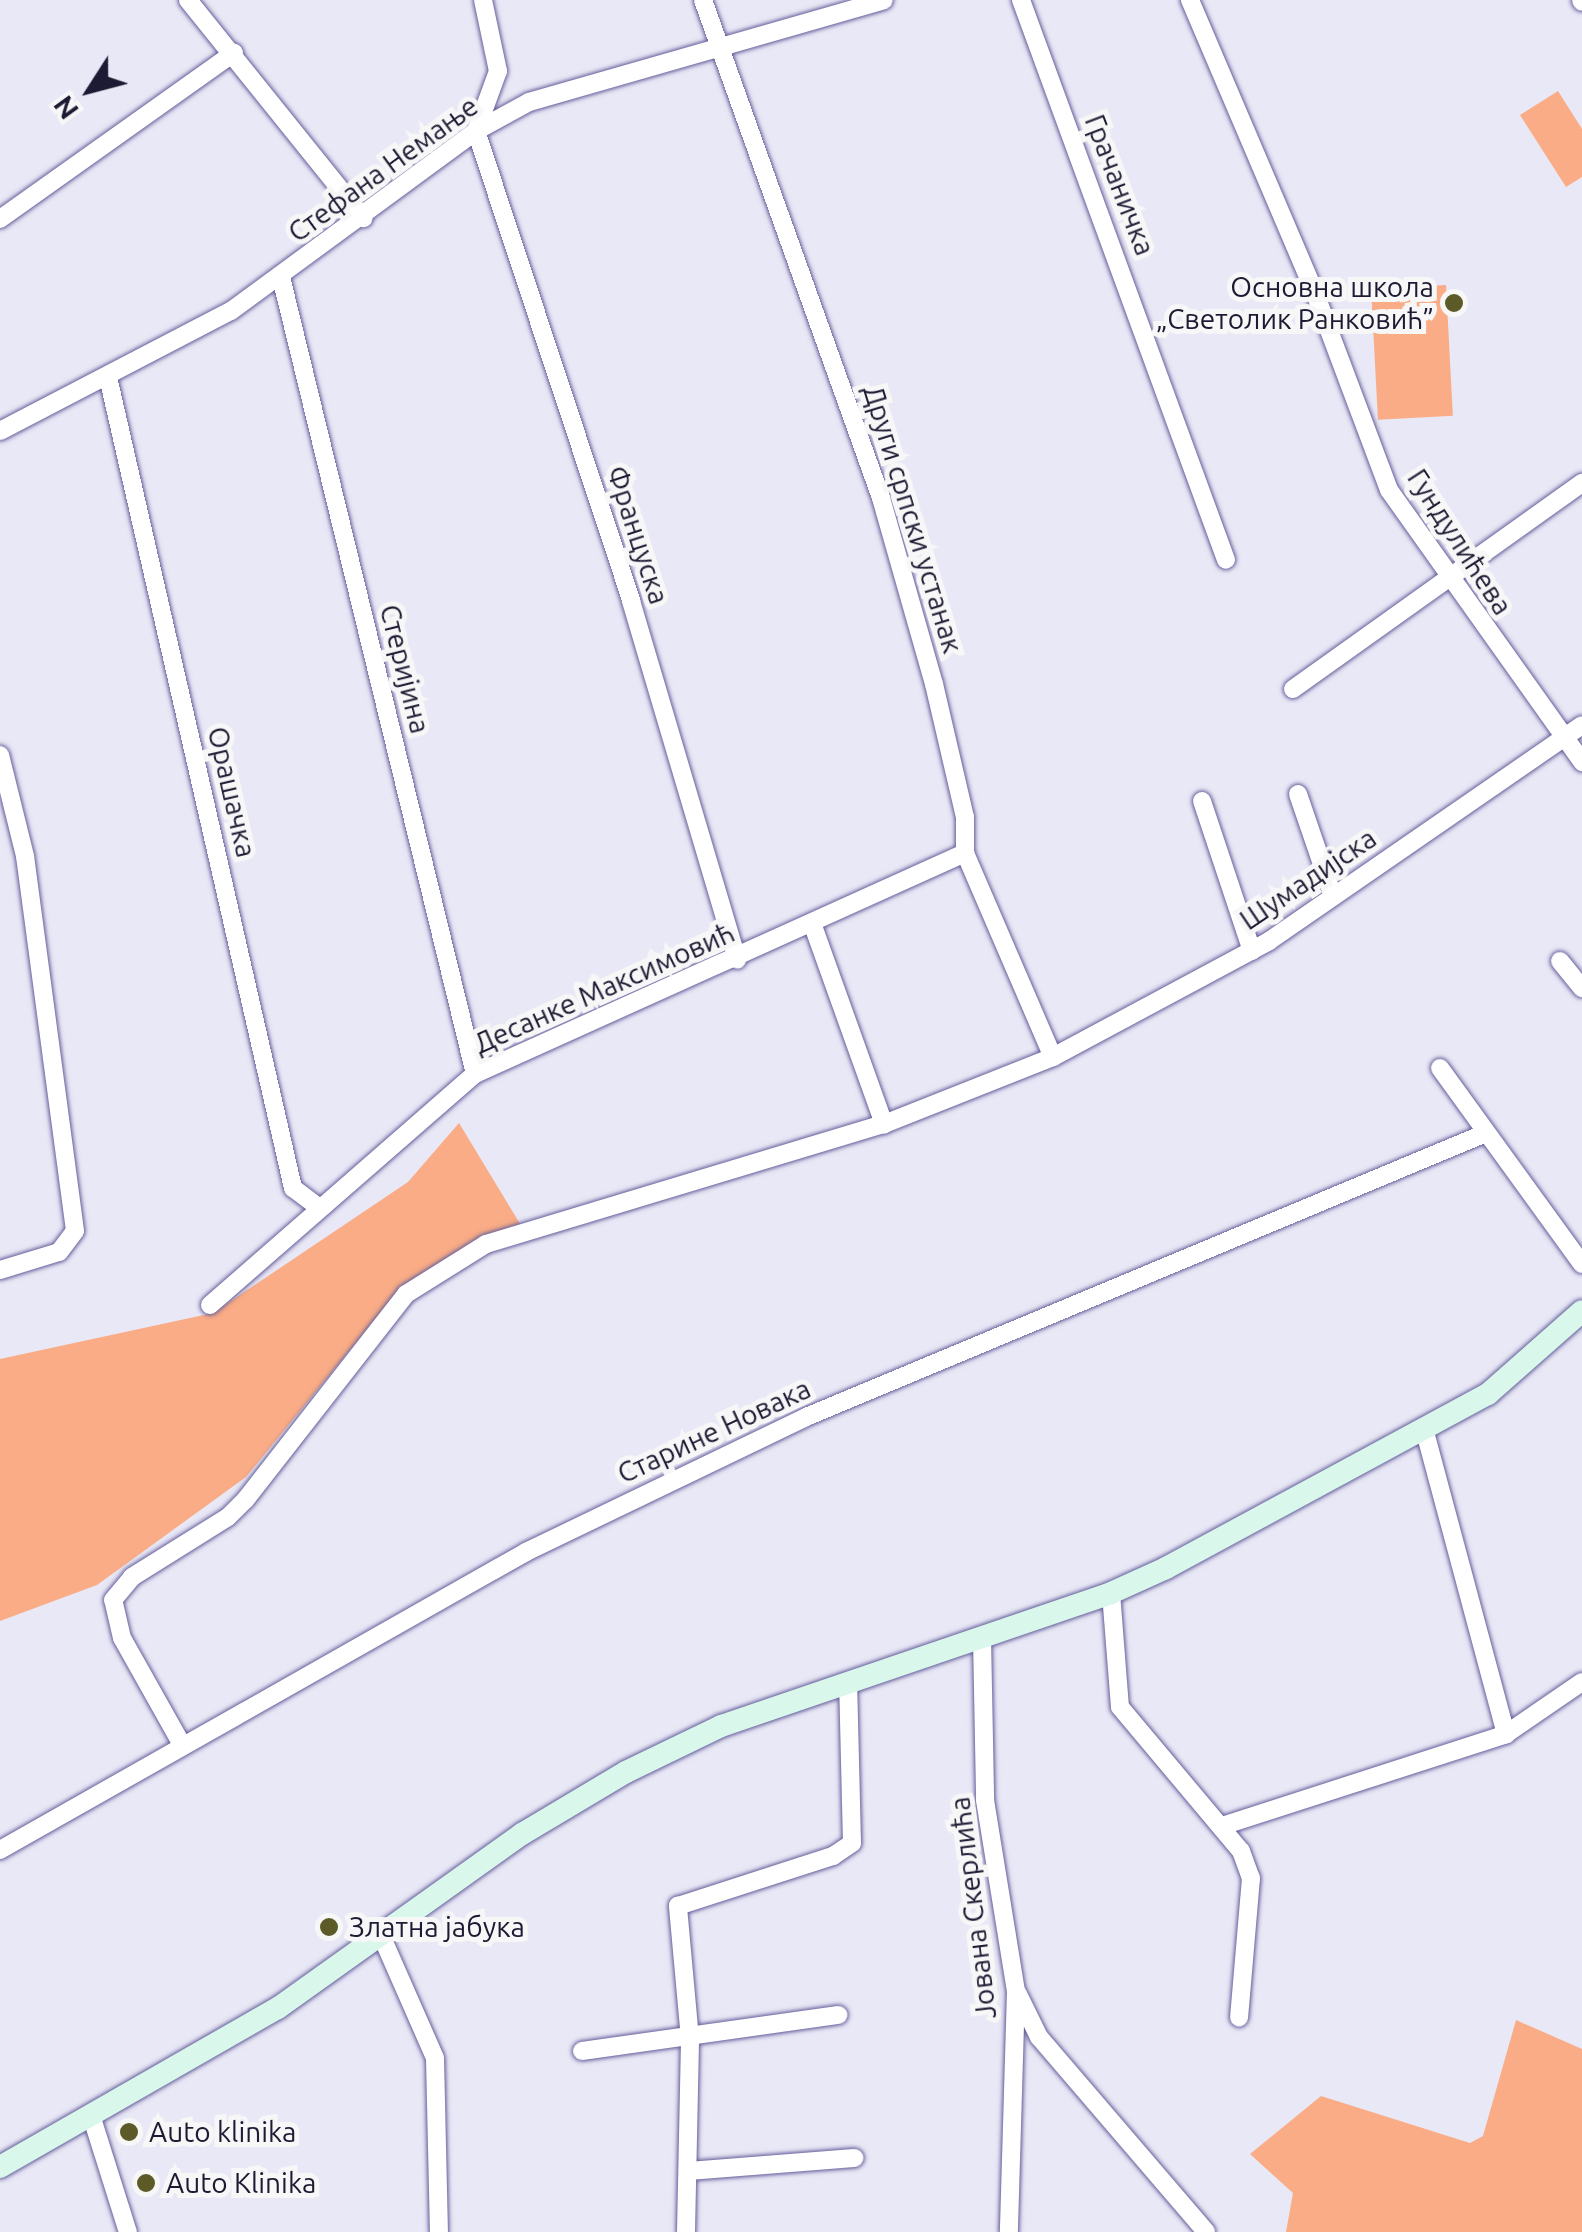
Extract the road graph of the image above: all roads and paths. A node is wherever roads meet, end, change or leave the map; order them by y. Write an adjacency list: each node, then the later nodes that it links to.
1 (188, 0): 8 (street)
2 (483, 0): 9 (street)
3 (703, 0): 7 (street, Други српски устанак)
4 (884, 0): 7 (street, Стефана Немање)
5 (1021, 0): 18 (street, Грачаничка)
6 (1190, 0): 19 (street, Гундулићева)
7 (721, 46): 10 (street, Стефана Немање); 27 (street, Други српски устанак)
8 (234, 53): 12 (street); 13 (street)
9 (498, 72): 10 (street); 11 (street)
10 (528, 102): 11 (street, Стефана Немање)
11 (476, 131): 12 (street, Стефана Немање); 31 (street, Француска)
12 (363, 218): 14 (street, Стефана Немање)
13 (0, 219)
14 (281, 277): 15 (street, Стефана Немање); 36 (street, Стеријина)
15 (108, 377): 16 (street, Стефана Немање); 39 (street, Орашачка)
16 (0, 431)
17 (1582, 484): 19 (street)
18 (1226, 560)
19 (1448, 580): 20 (street); 22 (street, Гундулићева)
20 (1293, 689)
21 (1582, 724): 22 (street, Шумадијска)
22 (1564, 737): 24 (street, Гундулићева); 28 (street, Шумадијска)
23 (0, 755): 41 (street)
24 (1582, 762)
25 (1298, 794): 28 (street)
26 (1202, 800): 30 (street)
27 (966, 852): 29 (street, Десанке Максимовић); 34 (street, Други српски устанак)
28 (1332, 896): 30 (street, Шумадијска)
29 (812, 924): 31 (street, Десанке Максимовић); 37 (street)
30 (1252, 951): 34 (street, Шумадијска)
31 (736, 960): 36 (street, Десанке Максимовић)
32 (1560, 961): 33 (street)
33 (1582, 988)
34 (1053, 1057): 37 (street, Шумадијска)
35 (1440, 1068): 38 (street)
36 (475, 1074): 39 (street, Десанке Максимовић)
37 (884, 1124): 50 (street, Шумадијска)
38 (1486, 1133): 40 (street); 50 (street, Старине Новака)
39 (318, 1208): 42 (street, Десанке Максимовић)
40 (1582, 1264)
41 (0, 1270)
42 (210, 1305)
43 (1582, 1310): 44 (main road)
44 (1425, 1432): 45 (main road); 49 (street)
45 (1111, 1593): 46 (main road); 51 (street)
46 (982, 1637): 48 (main road); 54 (street, Јована Скерлића)
47 (1582, 1682): 49 (street)
48 (848, 1683): 53 (main road); 57 (street)
49 (1506, 1734): 51 (street)
50 (181, 1743): 52 (street, Старине Новака)
51 (1222, 1826): 56 (street)
52 (0, 1850)
53 (381, 1935): 59 (main road); 64 (street)
54 (1016, 1991): 66 (street, Јована Скерлића); 67 (street)
55 (838, 2015): 57 (street)
56 (1239, 2017)
57 (690, 2040): 58 (street); 62 (street)
58 (582, 2051)
59 (91, 2116): 61 (main road); 63 (street)
60 (854, 2158): 62 (street)
61 (0, 2167)
62 (688, 2171): 65 (street)
63 (128, 2232)
64 (439, 2232)
65 (686, 2232)
66 (1009, 2232)
67 (1206, 2232)

